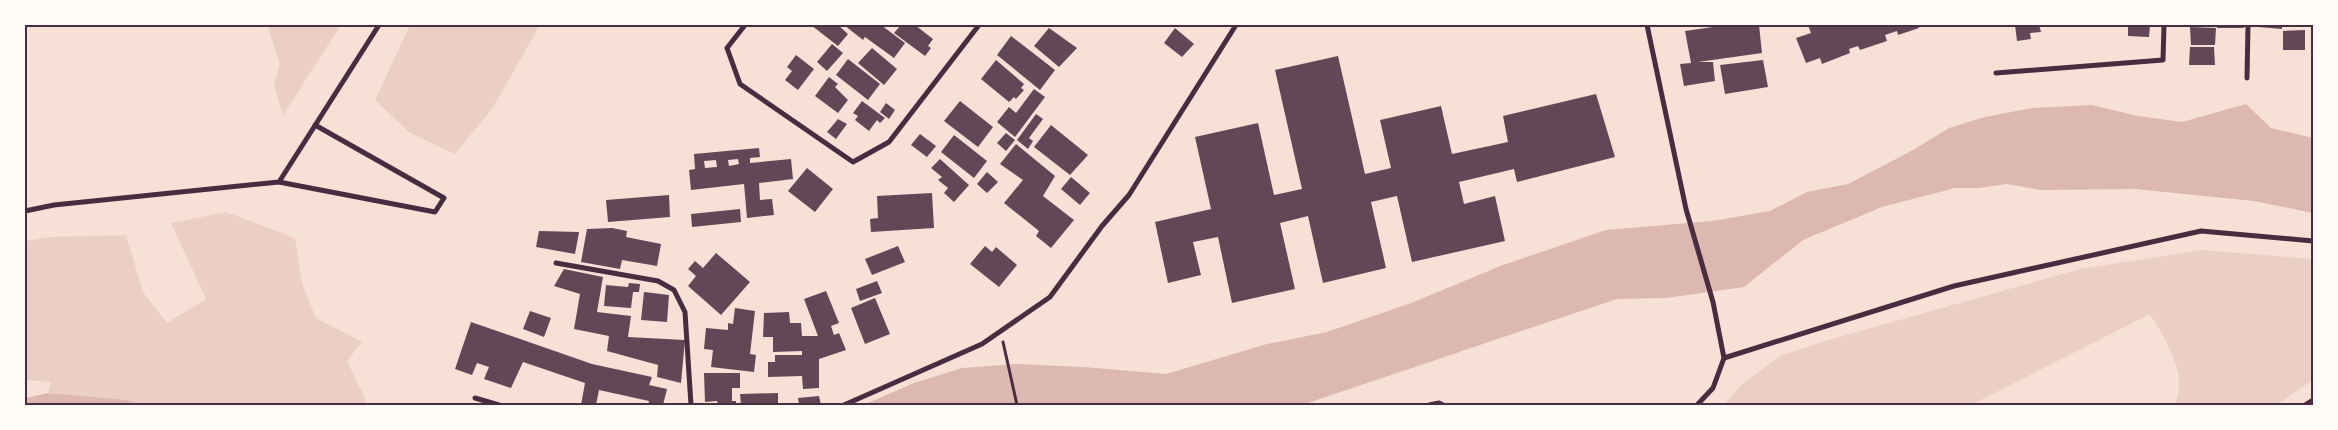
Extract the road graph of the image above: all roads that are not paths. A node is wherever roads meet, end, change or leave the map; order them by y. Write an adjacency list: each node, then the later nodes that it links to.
1 (379, 25): 10 (street)
2 (745, 25): 3 (street)
3 (979, 25)
4 (1236, 25): 20 (street)
5 (1647, 25): 15 (street)
6 (2164, 25): 8 (street)
7 (2248, 25): 9 (street)
8 (1996, 73)
9 (2246, 78)
10 (315, 125): 11 (street); 11 (street)
11 (279, 182): 12 (street)
12 (25, 211)
13 (2313, 241): 15 (street)
14 (556, 263): 19 (street)
15 (1724, 358): 23 (street)
16 (475, 398): 18 (street)
17 (2313, 400): 24 (street)
18 (499, 405)
19 (691, 405)
20 (844, 405)
21 (1430, 405): 22 (street)
22 (1443, 405)
23 (1697, 405)
24 (2306, 405)

